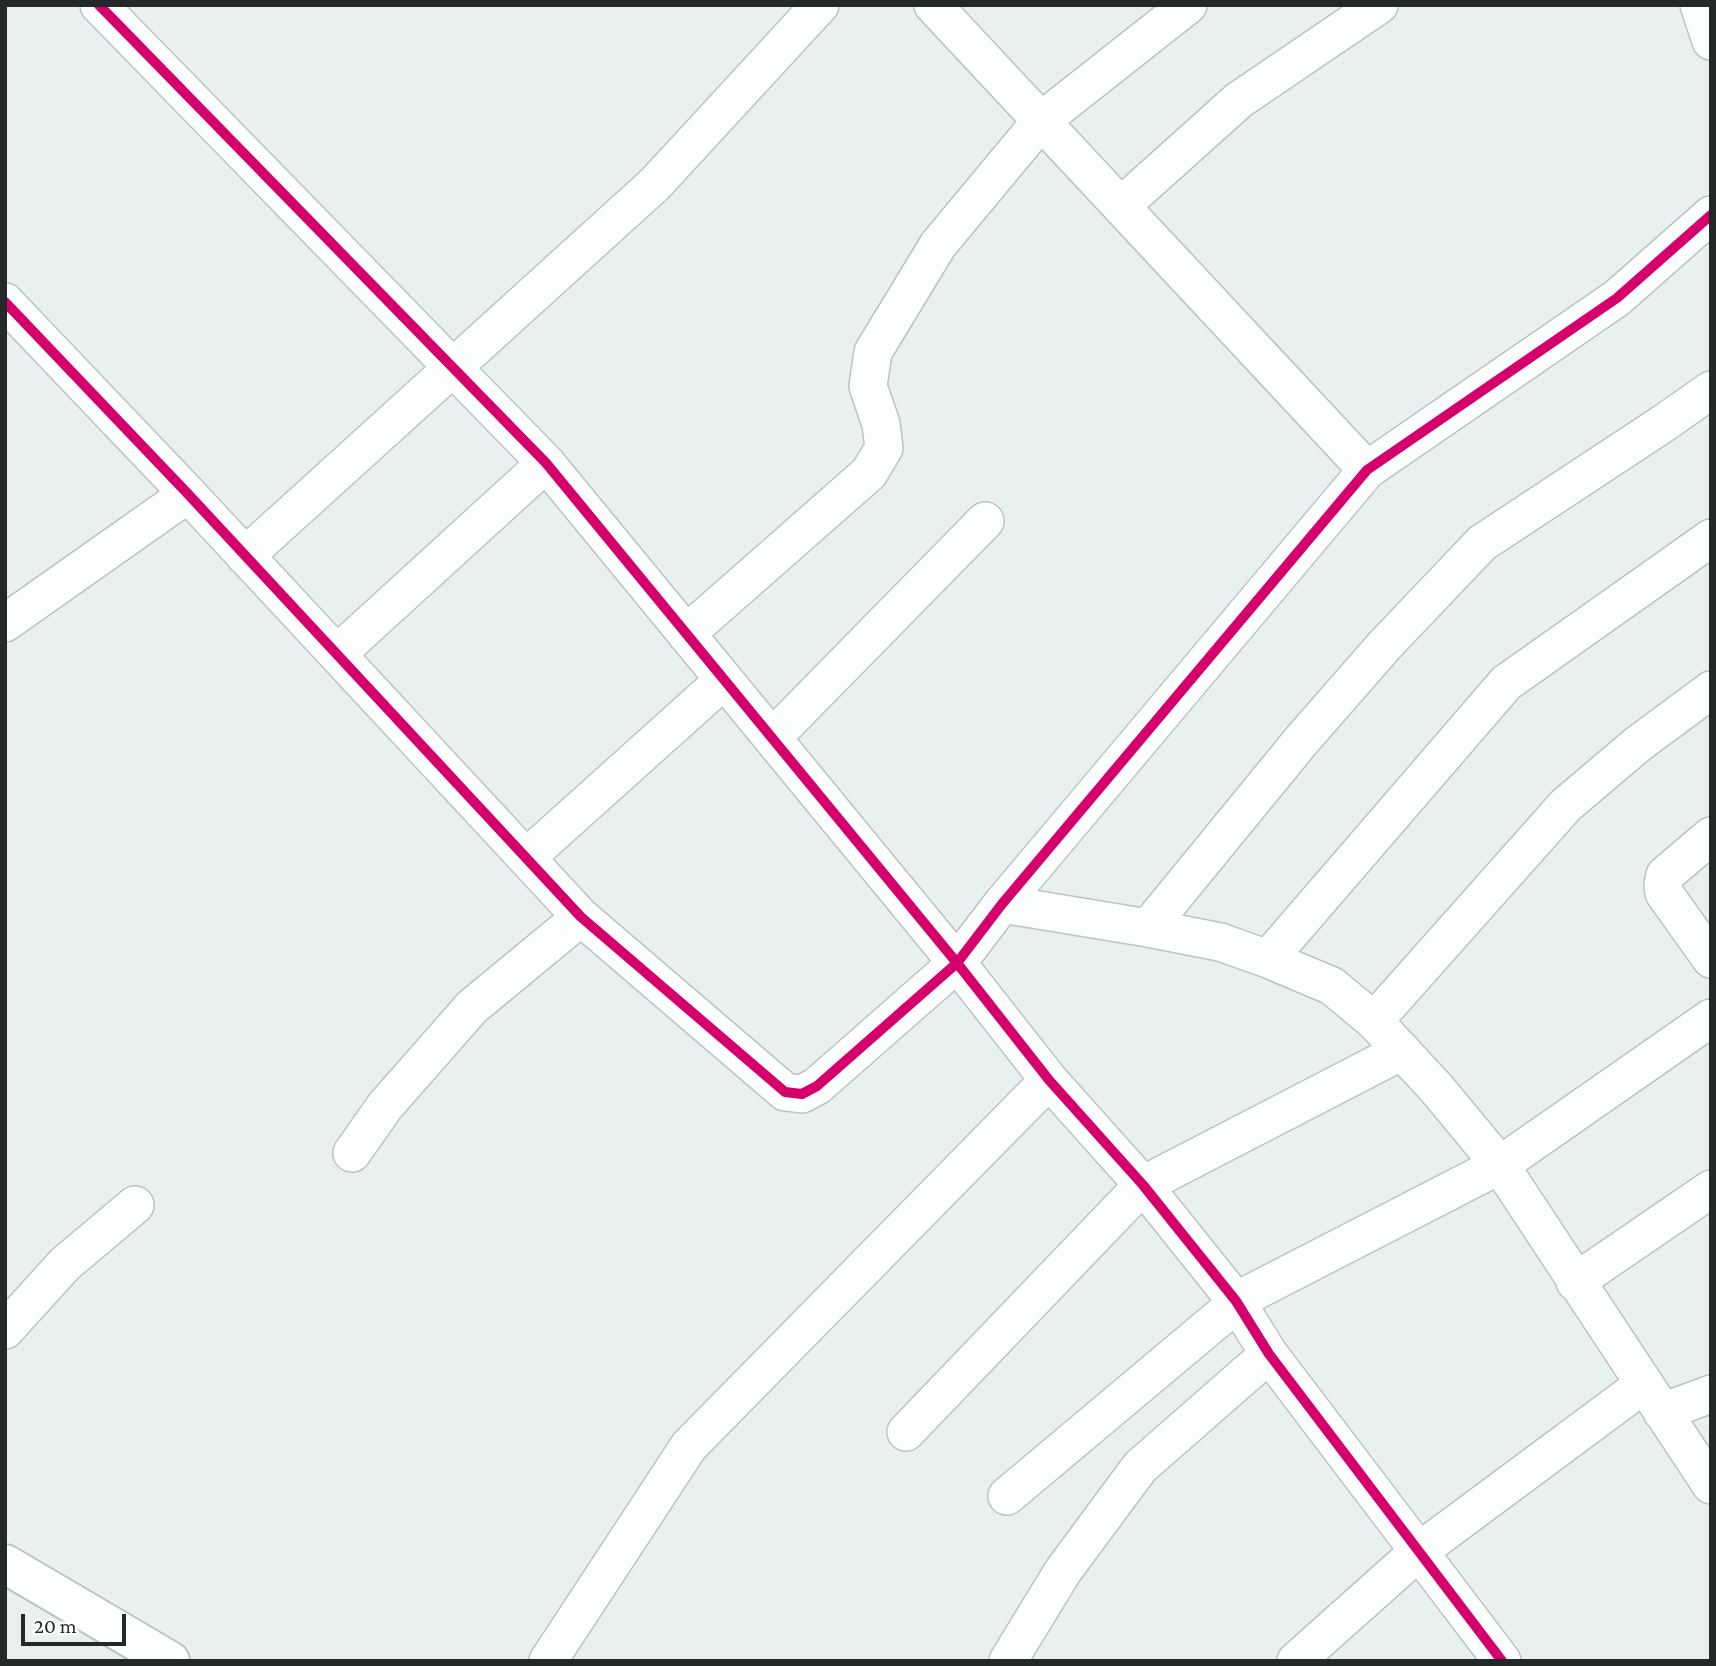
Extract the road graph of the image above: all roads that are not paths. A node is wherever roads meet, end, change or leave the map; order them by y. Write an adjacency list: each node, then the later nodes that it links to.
1 (820, 5): 12 (street)
2 (933, 5): 8 (street)
3 (1188, 5): 8 (street)
4 (1379, 5): 9 (street)
5 (1699, 5): 7 (street)
6 (116, 11): 12 (street)
7 (1711, 41)
8 (1041, 121): 9 (street); 21 (street)
9 (1121, 206): 15 (street)
10 (1711, 215): 15 (street)
11 (5, 302): 16 (street)
12 (452, 367): 14 (street); 19 (street)
13 (1711, 390): 30 (street)
14 (546, 463): 21 (street); 22 (street)
15 (1367, 470): 28 (street)
16 (188, 494): 19 (street); 20 (street)
17 (985, 521): 25 (street)
18 (1711, 538): 31 (street)
19 (245, 556): 22 (street)
20 (5, 623)
21 (687, 634): 23 (street)
22 (337, 654): 27 (street)
23 (724, 680): 25 (street); 27 (street)
24 (1711, 690): 35 (street)
25 (772, 737): 33 (street)
26 (1711, 836): 32 (street)
27 (526, 858): 29 (street)
28 (1002, 904): 30 (street); 33 (street)
29 (580, 917): 33 (street); 38 (street)
30 (1148, 928): 31 (street)
31 (1269, 959): 35 (street)
32 (1711, 959)
33 (957, 963): 37 (street)
34 (1711, 1018): 39 (street)
35 (1374, 1021): 36 (street)
36 (1402, 1051): 39 (street); 40 (street)
37 (1049, 1080): 40 (street); 55 (street)
38 (352, 1153)
39 (1500, 1165): 43 (street); 44 (street)
40 (1143, 1185): 44 (street); 49 (street)
41 (1706, 1203): 43 (street)
42 (135, 1205): 45 (street)
43 (1575, 1282): 48 (street)
44 (1236, 1302): 46 (street); 51 (street)
45 (5, 1330)
46 (1269, 1354): 52 (street); 56 (street)
47 (1711, 1394): 48 (street)
48 (1653, 1398): 50 (street); 52 (street)
49 (906, 1432)
50 (1711, 1485)
51 (1007, 1496)
52 (1418, 1552): 57 (street); 58 (street)
53 (5, 1564): 54 (street)
54 (170, 1661)
55 (548, 1661)
56 (1008, 1661)
57 (1296, 1661)
58 (1502, 1661)

